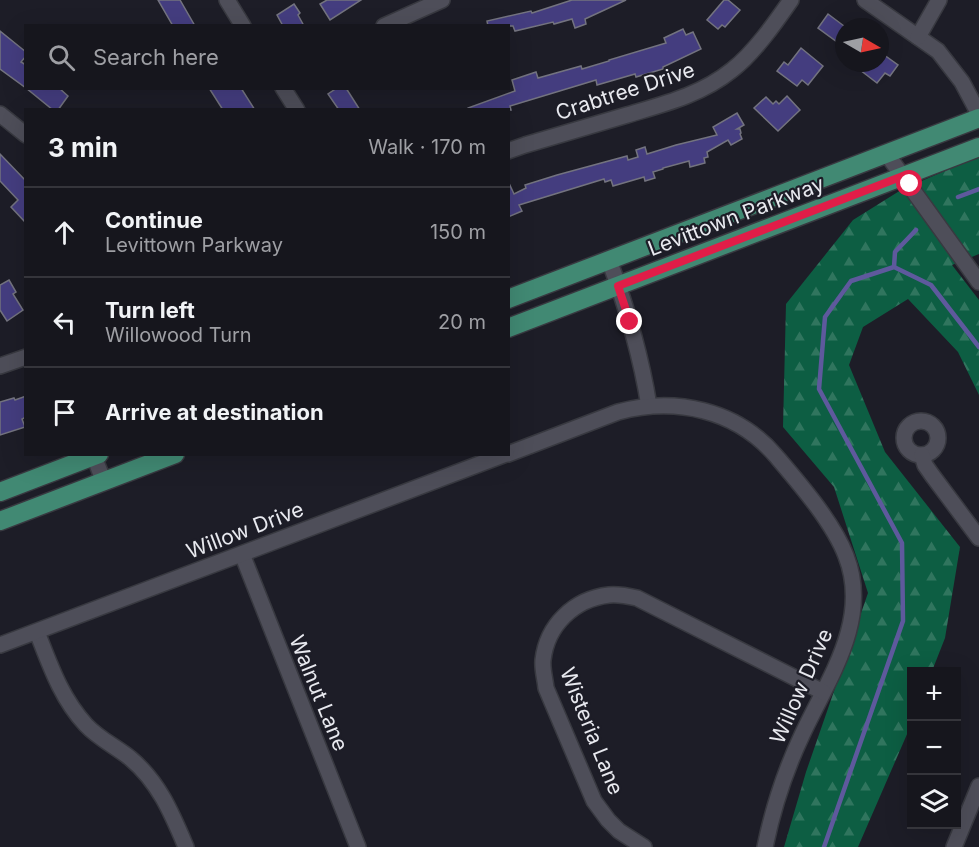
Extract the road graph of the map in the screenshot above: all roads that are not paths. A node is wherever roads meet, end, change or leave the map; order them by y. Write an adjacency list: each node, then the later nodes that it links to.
1 (227, 0): 6 (street)
2 (442, 0): 7 (street)
3 (791, 0): 15 (street, Crabtree Drive)
4 (865, 0): 8 (street)
5 (939, 0): 8 (street)
6 (242, 24)
7 (388, 24)
8 (918, 37): 12 (street)
9 (287, 90): 10 (street)
10 (296, 108)
11 (0, 114): 13 (street)
12 (979, 116): 16 (main road, Levittown Parkway)
13 (24, 133)
14 (979, 147): 17 (main road, Levittown Parkway)
15 (510, 150)
16 (886, 153): 17 (street); 18 (main road, Levittown Parkway)
17 (903, 176): 19 (street); 20 (main road, Levittown Parkway)
18 (609, 260): 20 (street); 21 (main road, Levittown Parkway)
19 (979, 282)
20 (618, 286): 22 (main road, Levittown Parkway); 25 (street)
21 (510, 297)
22 (510, 327)
23 (24, 358): 24 (street)
24 (0, 366)
25 (649, 406): 26 (street, Willow Drive); 39 (street, Willow Drive)
26 (510, 453)
27 (922, 455): 35 (street)
28 (92, 456): 33 (main road)
29 (95, 456): 32 (street)
30 (171, 456): 32 (main road)
31 (502, 456): 36 (street, Willow Drive)
32 (104, 482): 34 (main road)
33 (0, 492)
34 (0, 521)
35 (979, 538)
36 (242, 554): 37 (street, Willow Drive); 42 (street, Walnut Lane)
37 (37, 632): 38 (street, Willow Drive); 41 (street)
38 (0, 645)
39 (823, 692): 43 (street, Wisteria Lane); 44 (street, Willow Drive)
40 (979, 786): 45 (street)
41 (186, 847)
42 (358, 847)
43 (644, 847)
44 (765, 847)
45 (954, 847)

